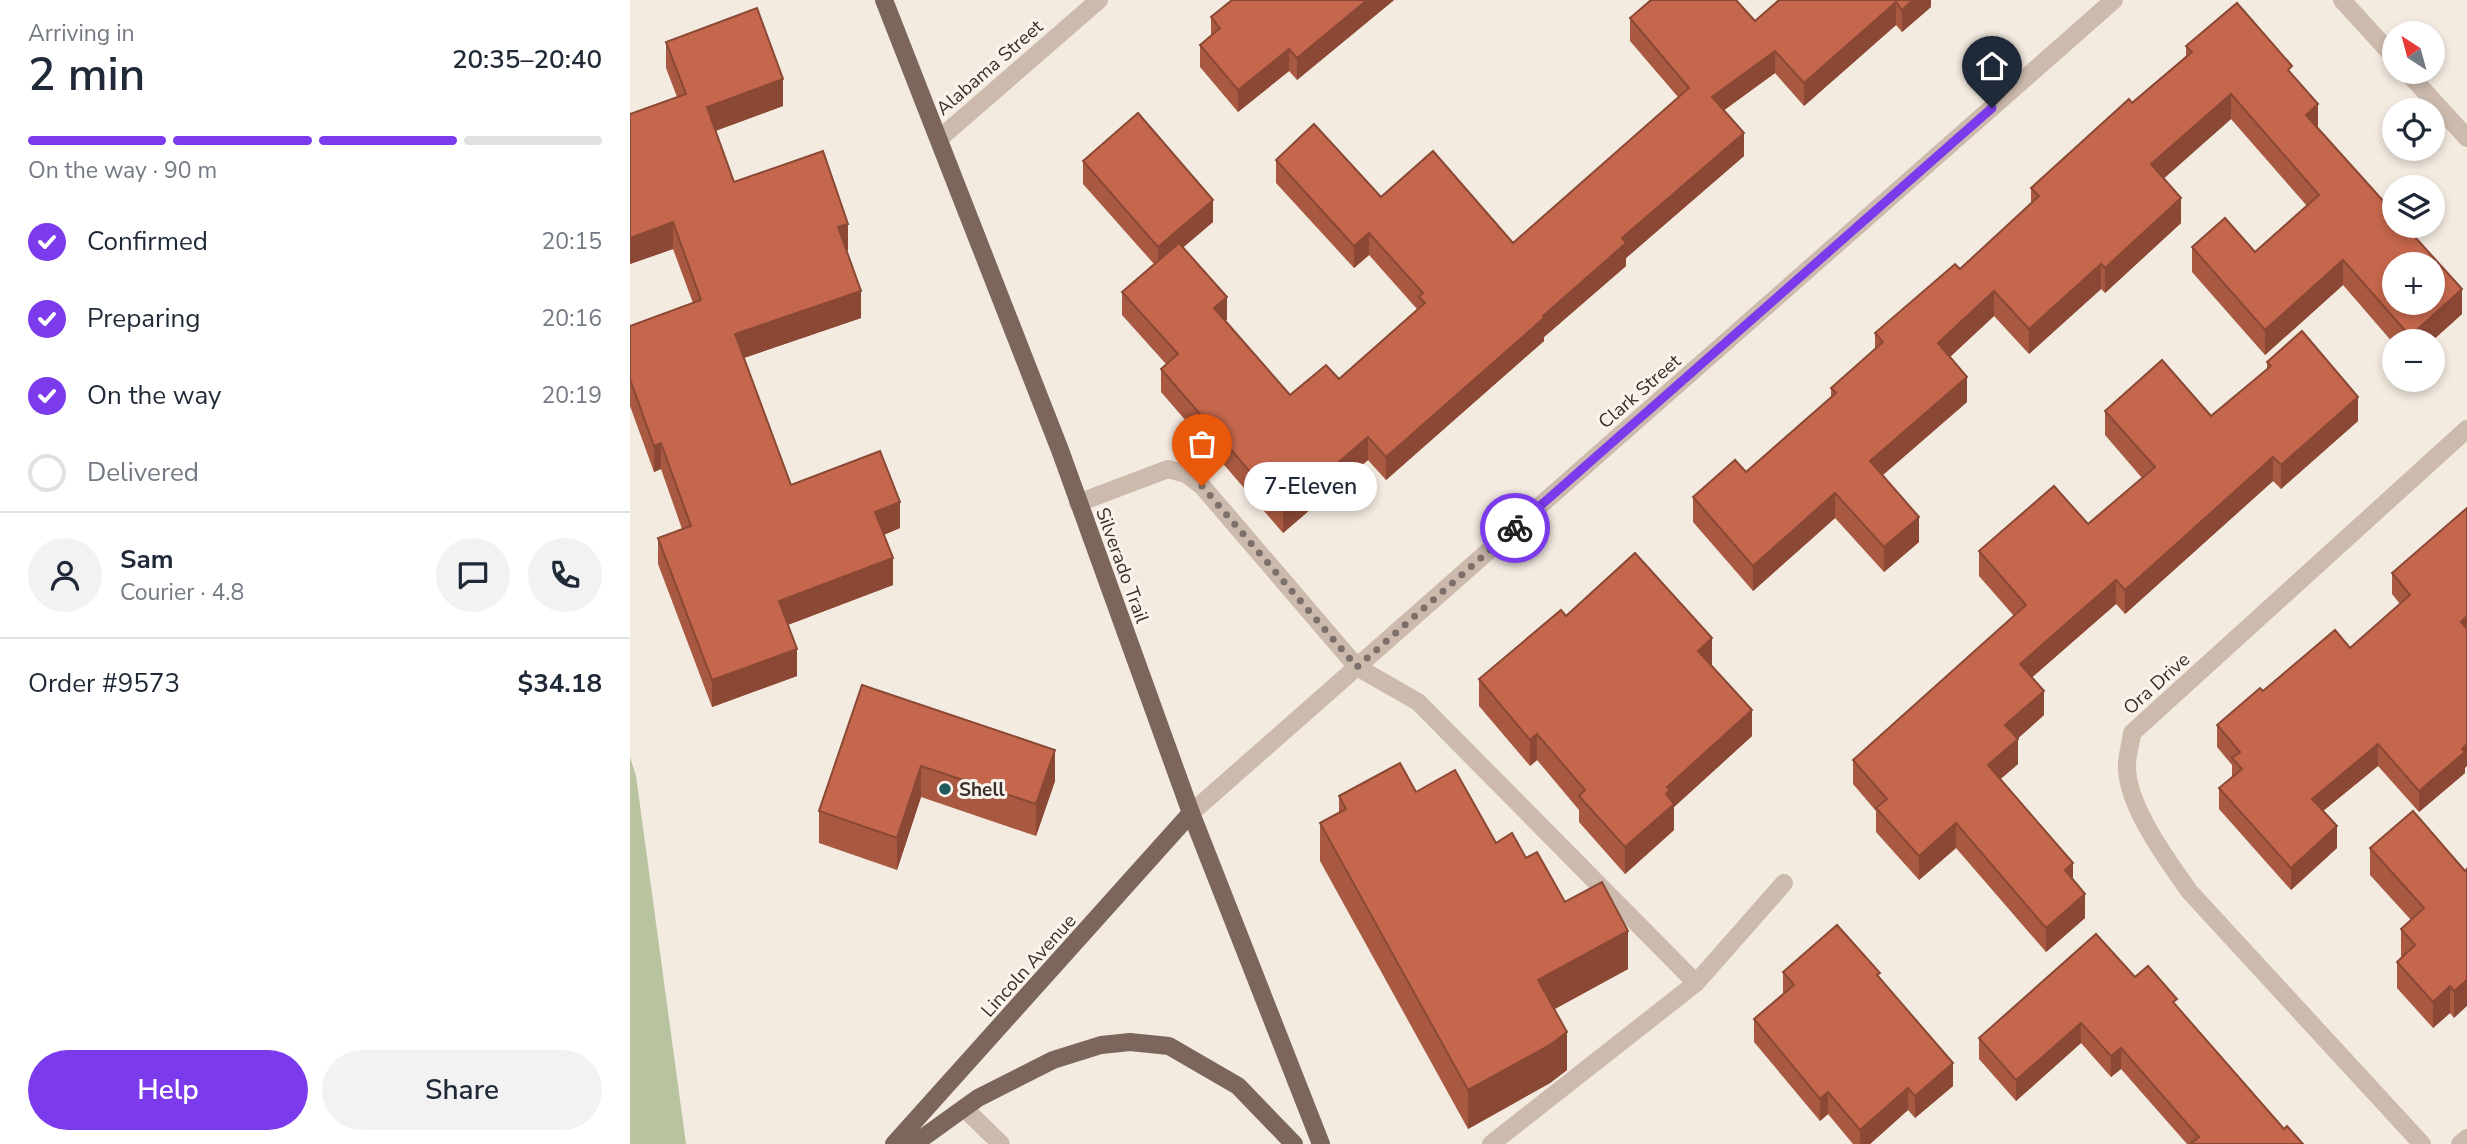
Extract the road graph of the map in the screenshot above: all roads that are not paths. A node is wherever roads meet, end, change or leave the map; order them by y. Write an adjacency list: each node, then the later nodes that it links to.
1 (884, 0): 8 (main road, Silverado Trail)
2 (1099, 0): 8 (street, Alabama Street)
3 (2114, 0): 11 (street, Clark Street)
4 (2342, 0): 5 (street)
5 (2382, 44)
6 (2418, 84): 7 (street)
7 (2467, 138)
8 (939, 139): 10 (main road, Silverado Trail)
9 (2467, 429): 23 (street, Ora Drive)
10 (1078, 503): 11 (street); 12 (main road, Silverado Trail)
11 (1357, 667): 12 (street, Clark Street); 14 (street)
12 (1191, 813): 17 (main road, Lincoln Avenue); 21 (main road, Silverado Trail)
13 (1784, 883): 14 (street)
14 (1696, 983): 22 (street)
15 (964, 1108): 18 (main road); 19 (street); 20 (main road)
16 (2467, 1138): 24 (street)
17 (894, 1144)
18 (914, 1144)
19 (1001, 1144)
20 (1294, 1144)
21 (1321, 1144)
22 (1491, 1144)
23 (2422, 1144)
24 (2460, 1144)

